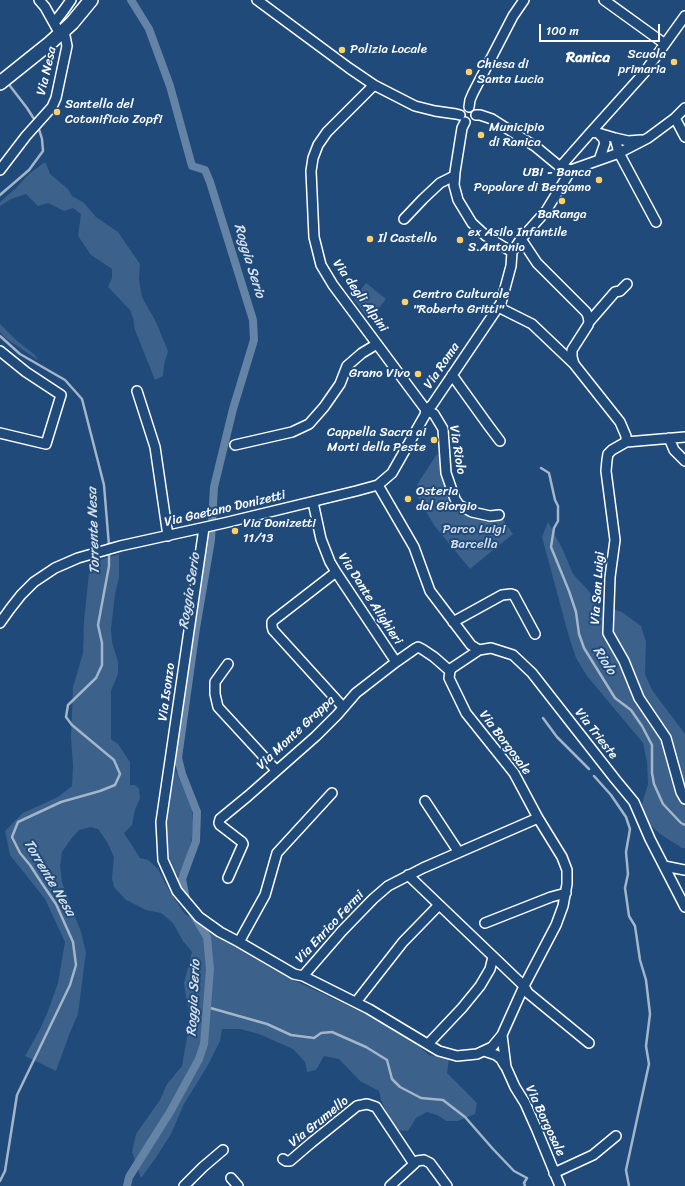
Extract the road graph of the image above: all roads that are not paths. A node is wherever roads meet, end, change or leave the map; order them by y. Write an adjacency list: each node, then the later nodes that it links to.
1 (39, 0): 8 (street)
2 (71, 0): 8 (street)
3 (91, 0): 8 (street)
4 (257, 0): 11 (street)
5 (524, 0): 12 (street)
6 (604, 0): 9 (street)
7 (685, 16): 9 (street)
8 (59, 29): 10 (street); 24 (street, Via Nesa)
9 (665, 44): 17 (street)
10 (0, 82)
11 (374, 85): 16 (street); 34 (street, Via degli Alpini)
12 (468, 107): 14 (street); 16 (street)
13 (685, 108): 15 (street)
14 (476, 115): 16 (street); 23 (street)
15 (675, 118): 18 (street); 20 (street)
16 (463, 119): 26 (street)
17 (594, 132): 19 (street); 22 (street); 23 (street)
18 (685, 137)
19 (615, 138): 20 (street); 21 (street)
20 (648, 138): 21 (street)
21 (619, 153): 22 (street); 28 (street)
22 (599, 160): 25 (street)
23 (560, 166): 25 (street)
24 (0, 170)
25 (571, 170): 29 (street)
26 (454, 176): 27 (street); 30 (street)
27 (404, 219)
28 (656, 222)
29 (521, 239): 30 (street); 33 (street)
30 (512, 252): 32 (street, Via Roma)
31 (628, 284): 33 (street)
32 (498, 307): 35 (street); 39 (street, Via Roma)
33 (588, 322): 36 (street)
34 (377, 344): 41 (street, Via degli Alpini); 47 (street)
35 (560, 350): 36 (street); 38 (street)
36 (572, 350): 38 (street)
37 (0, 351): 42 (street)
38 (574, 364): 46 (street)
39 (452, 375): 41 (street, Via Roma); 45 (street)
40 (137, 391): 53 (street)
41 (426, 410): 49 (street, Via Roma); 51 (street, Via Riolo)
42 (0, 433)
43 (685, 437): 44 (street, Via San Luigi)
44 (669, 438): 46 (street, Via San Luigi); 48 (street)
45 (500, 441)
46 (626, 442): 65 (street, Via San Luigi)
47 (235, 446)
48 (685, 462)
49 (378, 485): 50 (street, Via Gaetano Donizetti); 55 (street)
50 (313, 502): 52 (street, Via Gaetano Donizetti); 54 (street, Via Dante Alighieri)
51 (499, 515)
52 (204, 528): 53 (street, Via Gaetano Donizetti); 77 (street, Via Isonzo)
53 (168, 536): 56 (street, Via Gaetano Donizetti)
54 (336, 572): 59 (street, Via Dante Alighieri); 62 (street)
55 (453, 622): 57 (street); 58 (street)
56 (0, 624)
57 (535, 634)
58 (480, 650): 61 (street); 69 (street, Via Trieste)
59 (396, 662): 61 (street, Via Monte Grappa); 62 (street, Via Monte Grappa)
60 (228, 664): 63 (street)
61 (450, 671): 67 (street, Via Borgosale)
62 (344, 708): 63 (street, Via Monte Grappa)
63 (276, 770): 72 (street, Via Monte Grappa)
64 (332, 793): 77 (street)
65 (685, 799)
66 (425, 801): 68 (street)
67 (538, 818): 68 (street, Via Enrico Fermi); 73 (street, Via Borgosale)
68 (458, 853): 71 (street, Via Enrico Fermi)
69 (664, 866): 70 (street); 75 (street, Via Trieste)
70 (685, 870)
71 (408, 876): 74 (street); 79 (street, Via Enrico Fermi)
72 (228, 878)
73 (566, 893): 76 (street); 80 (street, Via Borgosale)
74 (439, 905): 78 (street); 81 (street)
75 (685, 907)
76 (485, 923)
77 (239, 942): 79 (street, Via Enrico Fermi)
78 (493, 957): 80 (street); 84 (street)
79 (303, 976): 81 (street)
80 (524, 986): 82 (street, Via Borgosale); 83 (street)
81 (356, 1002): 84 (street)
82 (502, 1035): 85 (street); 86 (street, Via Borgosale)
83 (589, 1042)
84 (428, 1044): 85 (street)
85 (484, 1051): 86 (street, Via Borgosale)
86 (506, 1067): 91 (street, Via Borgosale)
87 (616, 1136): 91 (street)
88 (223, 1150): 93 (street)
89 (283, 1158): 90 (street, Via Grumello)
90 (414, 1164): 95 (street); 96 (street)
91 (554, 1173): 97 (street, Via Borgosale)
92 (231, 1178): 94 (street)
93 (184, 1186)
94 (238, 1186)
95 (390, 1186)
96 (446, 1186)
97 (560, 1186)

